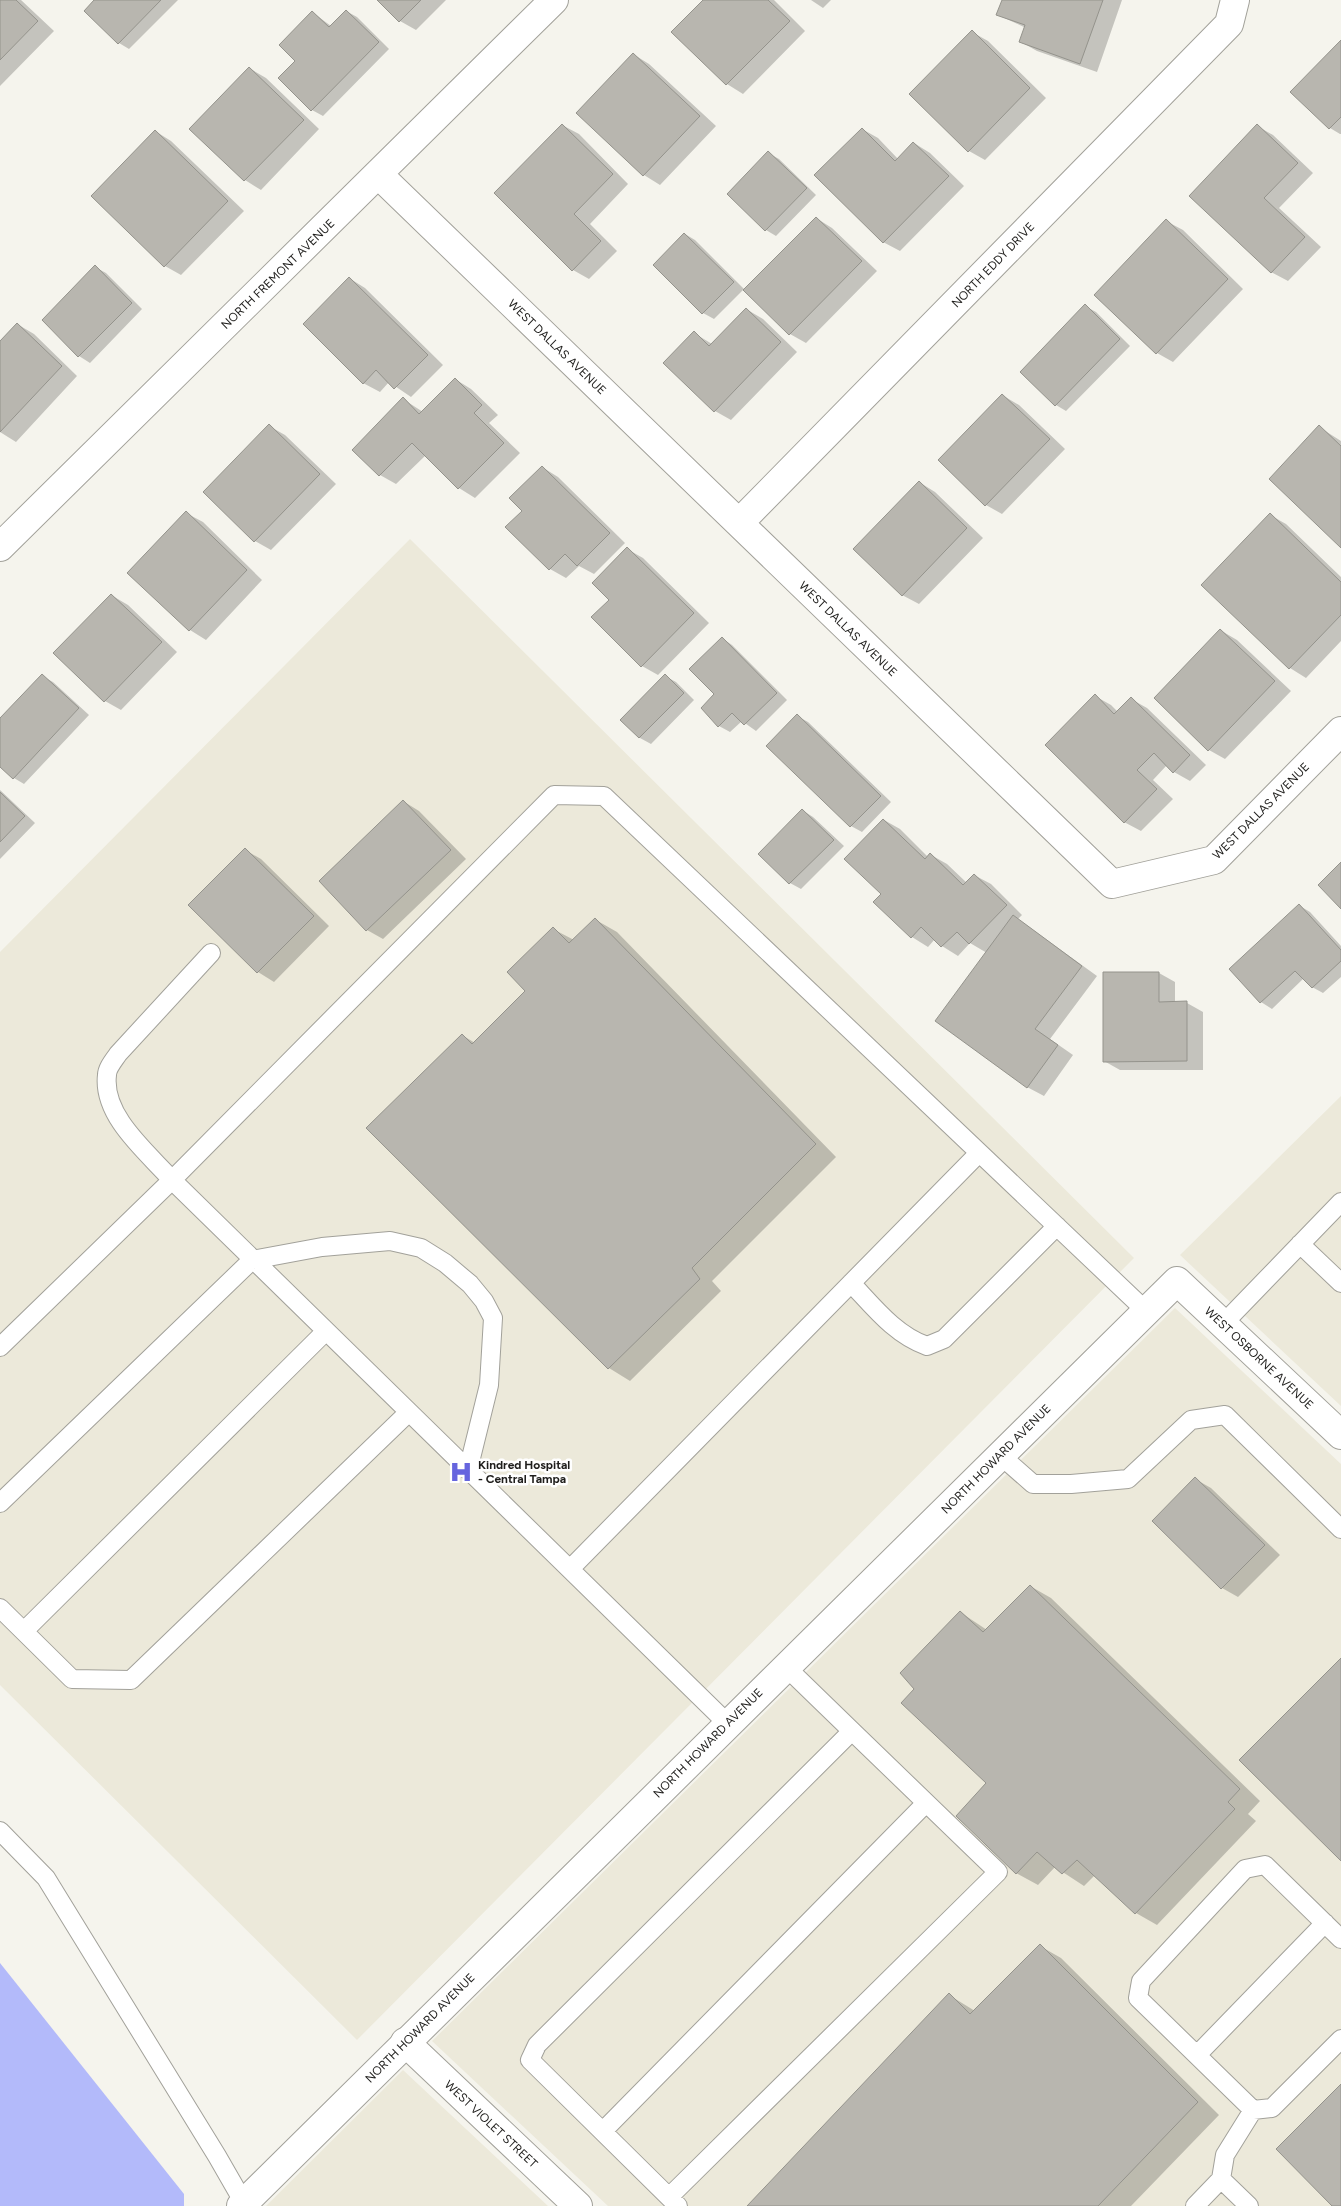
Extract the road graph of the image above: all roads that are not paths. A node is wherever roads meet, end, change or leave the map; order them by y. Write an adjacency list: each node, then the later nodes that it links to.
1 (554, 0): 3 (street, NORTH FREMONT AVENUE)
2 (1235, 0): 4 (street, NORTH EDDY DRIVE)
3 (379, 175): 4 (street, WEST DALLAS AVENUE); 5 (street, NORTH FREMONT AVENUE)
4 (739, 523): 6 (street, WEST DALLAS AVENUE)
5 (0, 547)
6 (1341, 731)
7 (211, 953): 9 (lane)
8 (979, 1153): 9 (lane); 11 (lane); 15 (lane)
9 (172, 1180): 13 (lane); 20 (lane)
10 (1341, 1202): 12 (lane)
11 (1056, 1226): 15 (lane); 17 (lane)
12 (1300, 1244): 16 (lane); 18 (lane)
13 (252, 1260): 19 (lane); 24 (lane); 25 (lane)
14 (1177, 1281): 17 (street, NORTH HOWARD AVENUE); 18 (street, WEST OSBORNE AVENUE)
15 (850, 1283): 27 (lane)
16 (1341, 1283)
17 (1146, 1311): 23 (street, NORTH HOWARD AVENUE)
18 (1223, 1324): 22 (street, WEST OSBORNE AVENUE)
19 (326, 1331): 21 (lane); 29 (lane)
20 (0, 1347)
21 (409, 1412): 24 (lane); 29 (lane)
22 (1341, 1435)
23 (1000, 1455): 26 (lane); 30 (street, NORTH HOWARD AVENUE)
24 (468, 1470): 27 (lane)
25 (0, 1503)
26 (1341, 1530)
27 (570, 1569): 31 (lane)
28 (0, 1608): 29 (lane)
29 (24, 1631)
30 (786, 1667): 31 (street, NORTH HOWARD AVENUE); 32 (lane)
31 (728, 1724): 38 (street, NORTH HOWARD AVENUE)
32 (852, 1731): 33 (lane); 41 (lane)
33 (926, 1802): 41 (lane); 43 (lane)
34 (0, 1831): 44 (lane)
35 (1325, 1923): 36 (lane); 39 (lane); 39 (lane)
36 (1341, 1939)
37 (1341, 2039): 40 (lane)
38 (404, 2042): 44 (street, NORTH HOWARD AVENUE); 45 (street, WEST VIOLET STREET)
39 (1197, 2056): 40 (lane)
40 (1253, 2110): 42 (lane)
41 (603, 2131): 43 (lane)
42 (1221, 2179): 46 (lane); 47 (lane)
43 (674, 2202)
44 (242, 2204)
45 (578, 2206)
46 (1195, 2206)
47 (1250, 2206)

